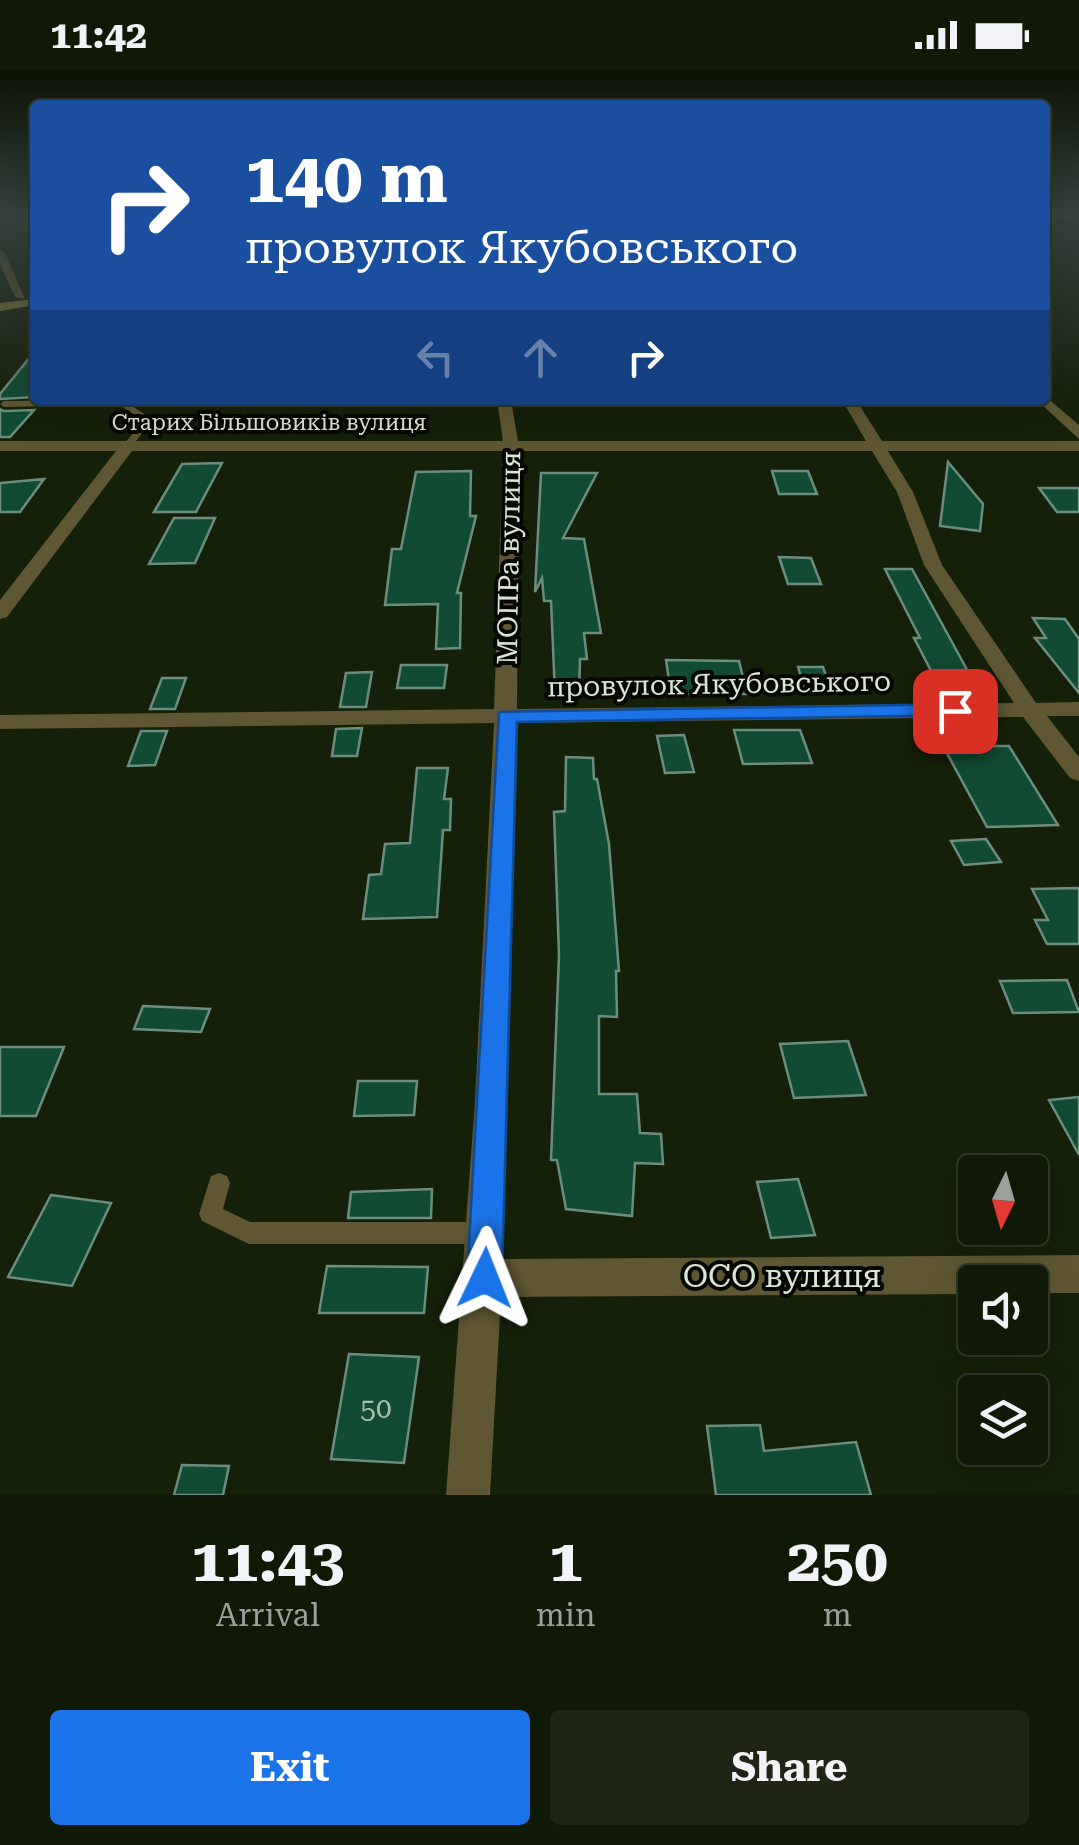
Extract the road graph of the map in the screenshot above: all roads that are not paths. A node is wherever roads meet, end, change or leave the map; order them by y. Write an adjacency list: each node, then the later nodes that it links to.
1 (14, 282): 2 (street)
2 (21, 297): 3 (street); 5 (street)
3 (30, 298)
4 (30, 300): 5 (street)
5 (0, 303)
6 (30, 403): 7 (lane)
7 (4, 404)
8 (125, 405): 16 (lane)
9 (505, 405): 13 (street, МОПРа вулиця)
10 (852, 405): 14 (street)
11 (1050, 405): 12 (street)
12 (1079, 434)
13 (512, 443): 14 (street, Старих Більшовиків вулиця); 16 (street, Старих Більшовиків вулиця); 21 (street, МОПРа вулиця)
14 (876, 443): 17 (street, Старих Більшовиків вулиця); 20 (street)
15 (0, 446): 16 (street, Старих Більшовиків вулиця)
16 (128, 446): 18 (street)
17 (1079, 446)
18 (0, 613)
19 (1079, 709): 20 (street, провулок Якубовського)
20 (1030, 710): 21 (street, провулок Якубовського); 23 (street)
21 (507, 716): 22 (street, провулок Якубовського); 25 (street, МОПРа вулиця)
22 (0, 722)
23 (1079, 773)
24 (219, 1183): 25 (lane)
25 (486, 1234): 27 (street, МОПРа вулиця)
26 (1079, 1274): 27 (street, ОСО вулиця)
27 (485, 1278): 28 (street, МОПРа вулиця)
28 (468, 1495)

